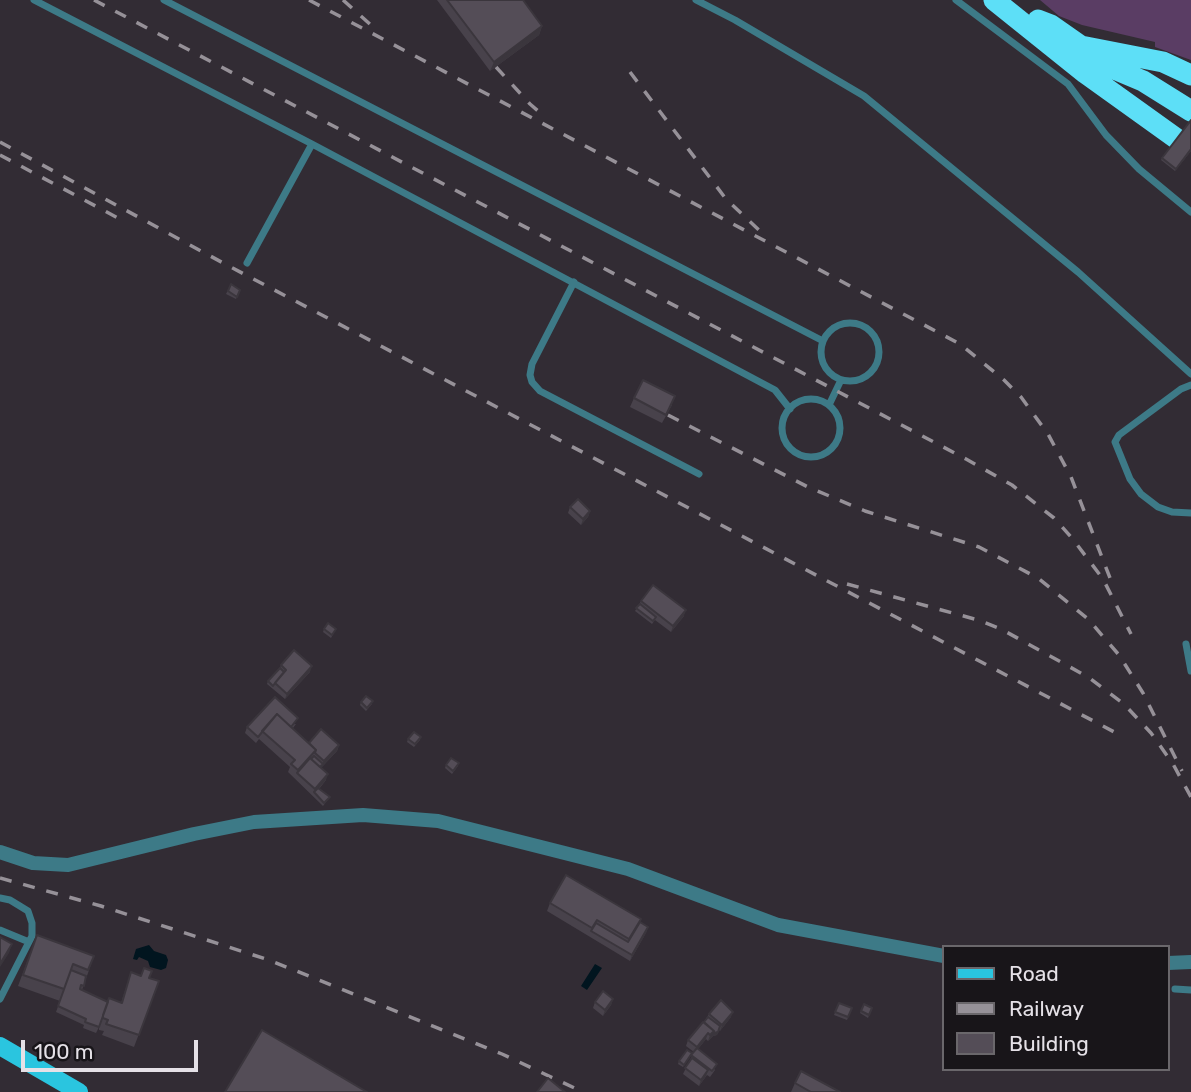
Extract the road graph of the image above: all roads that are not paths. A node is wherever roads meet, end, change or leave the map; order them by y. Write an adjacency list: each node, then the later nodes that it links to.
1 (34, 0): 11 (lane)
2 (164, 0): 15 (lane)
3 (696, 0): 16 (lane)
4 (956, 0): 12 (lane)
5 (994, 0): 10 (highway)
6 (1013, 0): 7 (highway)
7 (1038, 20): 8 (highway); 9 (highway)
8 (1191, 75)
9 (1191, 111)
10 (1177, 139)
11 (312, 144): 13 (lane); 14 (lane)
12 (1191, 212)
13 (247, 263)
14 (574, 282): 20 (lane); 21 (lane)
15 (823, 341): 17 (lane); 17 (lane)
16 (1191, 374)
17 (841, 380): 19 (lane)
18 (1191, 385): 22 (lane)
19 (829, 405): 20 (lane); 20 (lane)
20 (790, 409)
21 (699, 474)
22 (1191, 513)
23 (1186, 645): 24 (lane)
24 (1191, 671)
25 (0, 852): 29 (street)
26 (0, 898): 28 (lane)
27 (0, 930): 28 (lane)
28 (29, 942): 34 (lane)
29 (942, 956)
30 (1191, 962): 31 (street)
31 (1170, 963)
32 (1175, 989): 33 (lane)
33 (1191, 990)
34 (0, 999)
35 (0, 1046): 36 (main road)
36 (78, 1092)

